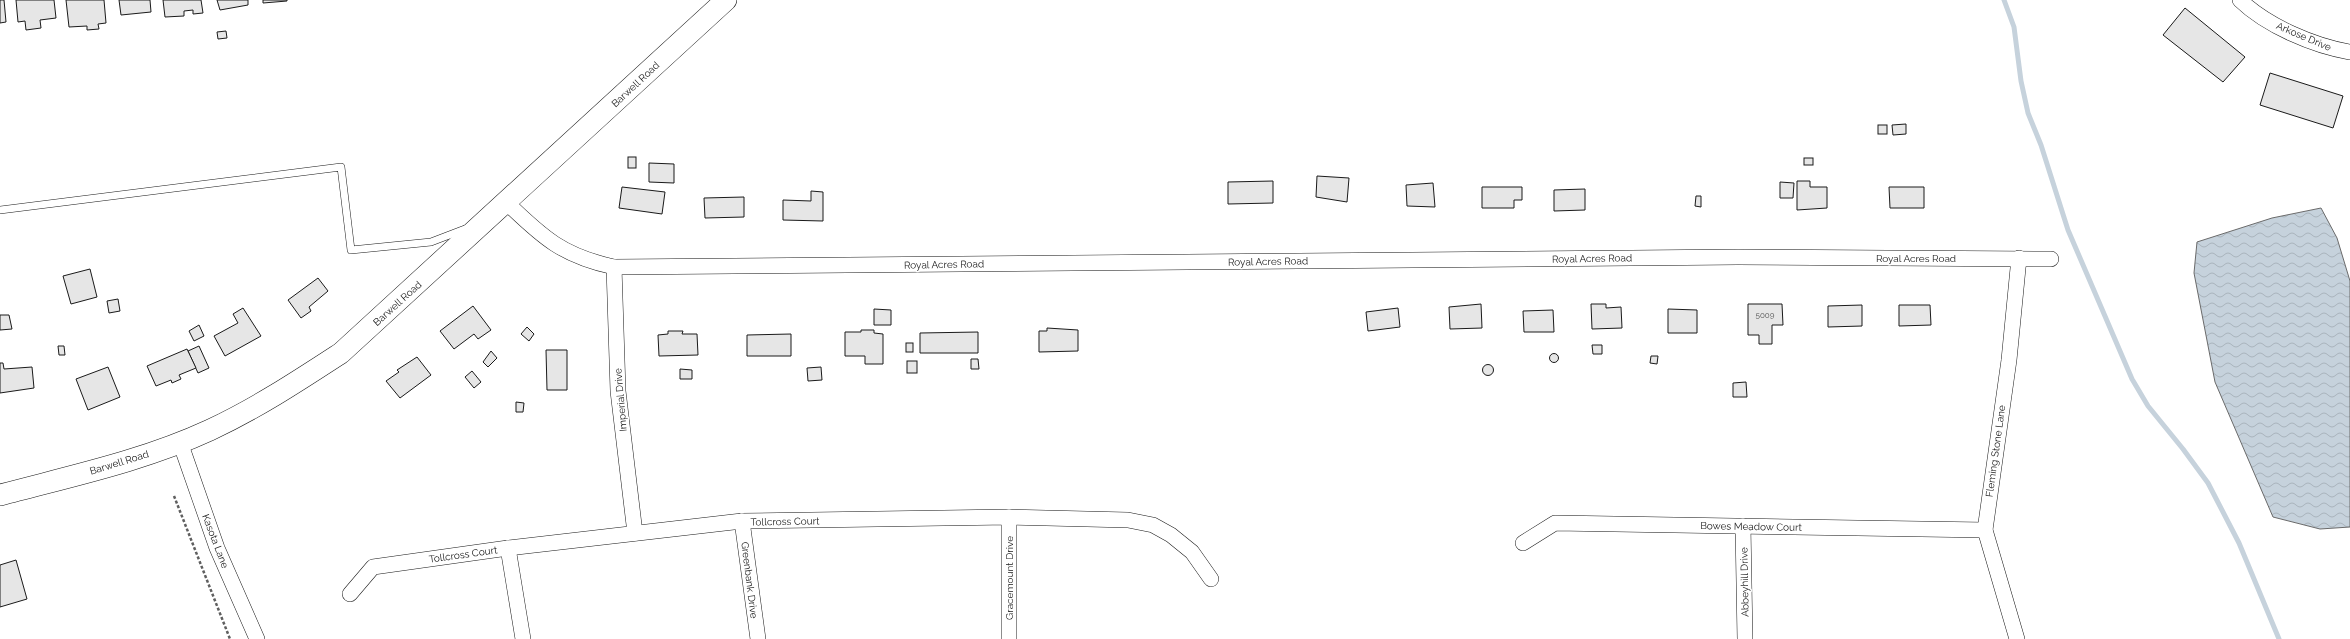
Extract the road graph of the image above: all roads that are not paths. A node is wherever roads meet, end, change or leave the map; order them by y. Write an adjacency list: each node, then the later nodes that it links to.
1 (726, 0): 4 (street, Barwell Road)
2 (2240, 0): 3 (street, Arkose Drive)
3 (2350, 52)
4 (506, 202): 6 (street, Barwell Road); 9 (street, Royal Acres Road)
5 (0, 210): 6 (lane)
6 (484, 221): 10 (street, Barwell Road)
7 (2018, 258): 8 (street, Royal Acres Road); 9 (street, Royal Acres Road); 15 (street, Fleming Stone Lane)
8 (2051, 259)
9 (614, 267): 16 (street, Imperial Drive)
10 (180, 442): 11 (street, Barwell Road); 21 (street, Kasota Lane)
11 (0, 495)
12 (1009, 517): 13 (street, Tollcross Court); 19 (street, Tollcross Court); 24 (street, Gracemount Drive)
13 (742, 521): 16 (street, Tollcross Court); 23 (street, Greenbank Drive)
14 (1743, 526): 15 (street, Bowes Meadow Court); 17 (street, Bowes Meadow Court); 25 (street, Abbeyhill Drive)
15 (1985, 530): 26 (street, Fleming Stone Lane)
16 (635, 533): 18 (street, Tollcross Court)
17 (1523, 543)
18 (508, 548): 20 (street, Tollcross Court); 22 (street)
19 (1211, 580)
20 (350, 594)
21 (257, 639)
22 (523, 639)
23 (758, 639)
24 (1009, 639)
25 (1745, 639)
26 (2017, 639)

